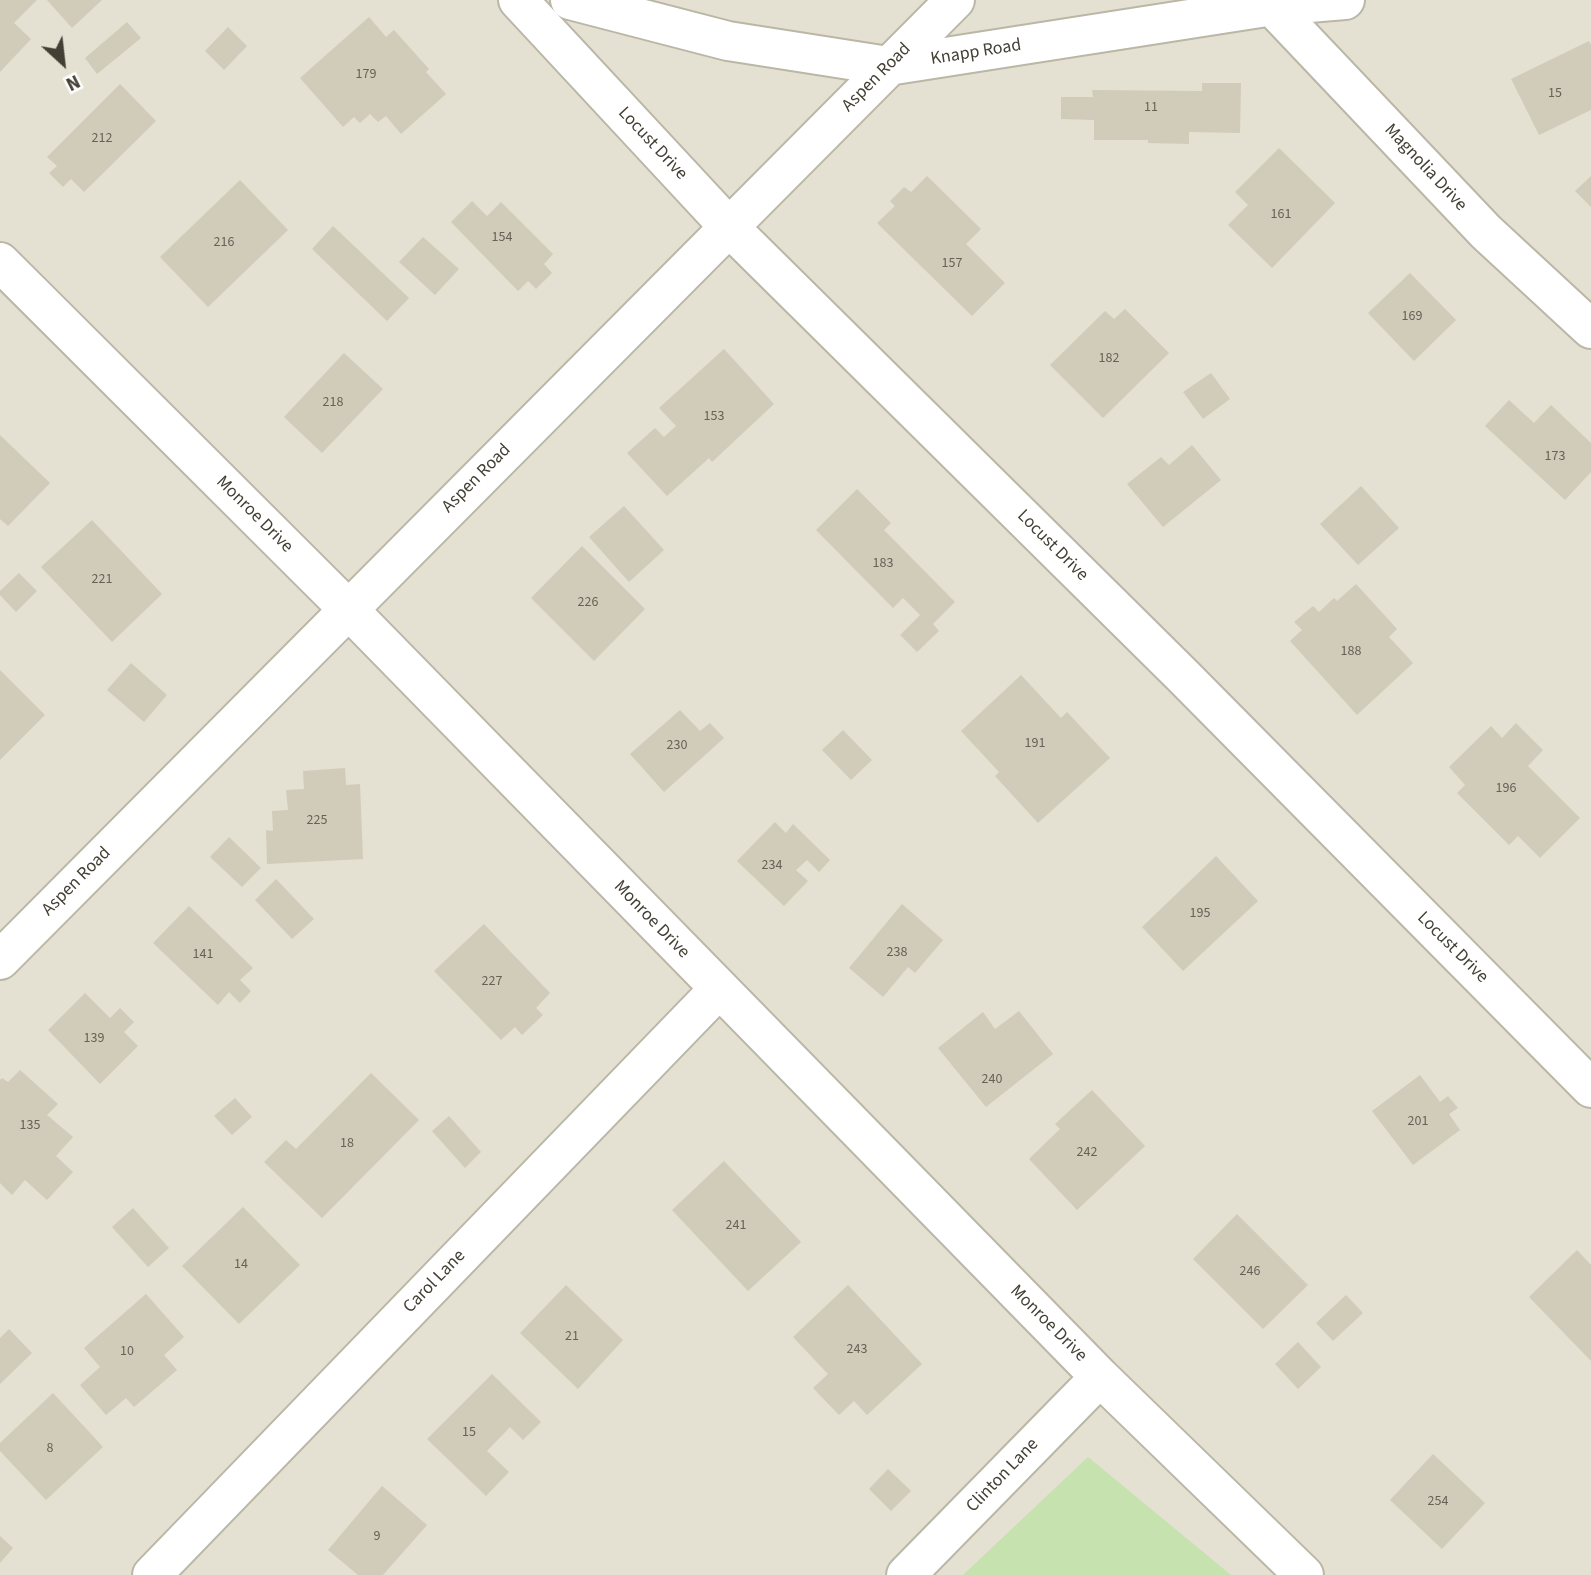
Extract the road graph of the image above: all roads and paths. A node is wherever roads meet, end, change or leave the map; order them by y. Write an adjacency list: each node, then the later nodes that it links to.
1 (518, 0): 7 (street, Locust Drive)
2 (570, 0): 6 (street, Knapp Road)
3 (955, 0): 6 (street, Aspen Road)
4 (1345, 0): 5 (street, Knapp Road)
5 (1269, 3): 6 (street, Knapp Road); 9 (street, Magnolia Drive)
6 (888, 66): 7 (street, Aspen Road)
7 (728, 226): 10 (street, Aspen Road); 13 (street, Locust Drive)
8 (0, 262): 10 (street, Monroe Drive)
9 (1591, 329)
10 (348, 609): 11 (street, Aspen Road); 12 (street, Monroe Drive)
11 (0, 960)
12 (719, 989): 14 (street, Monroe Drive); 15 (street, Carol Lane)
13 (1591, 1087)
14 (1100, 1377): 16 (street, Clinton Lane); 17 (street, Monroe Drive)
15 (152, 1575)
16 (906, 1575)
17 (1304, 1575)

